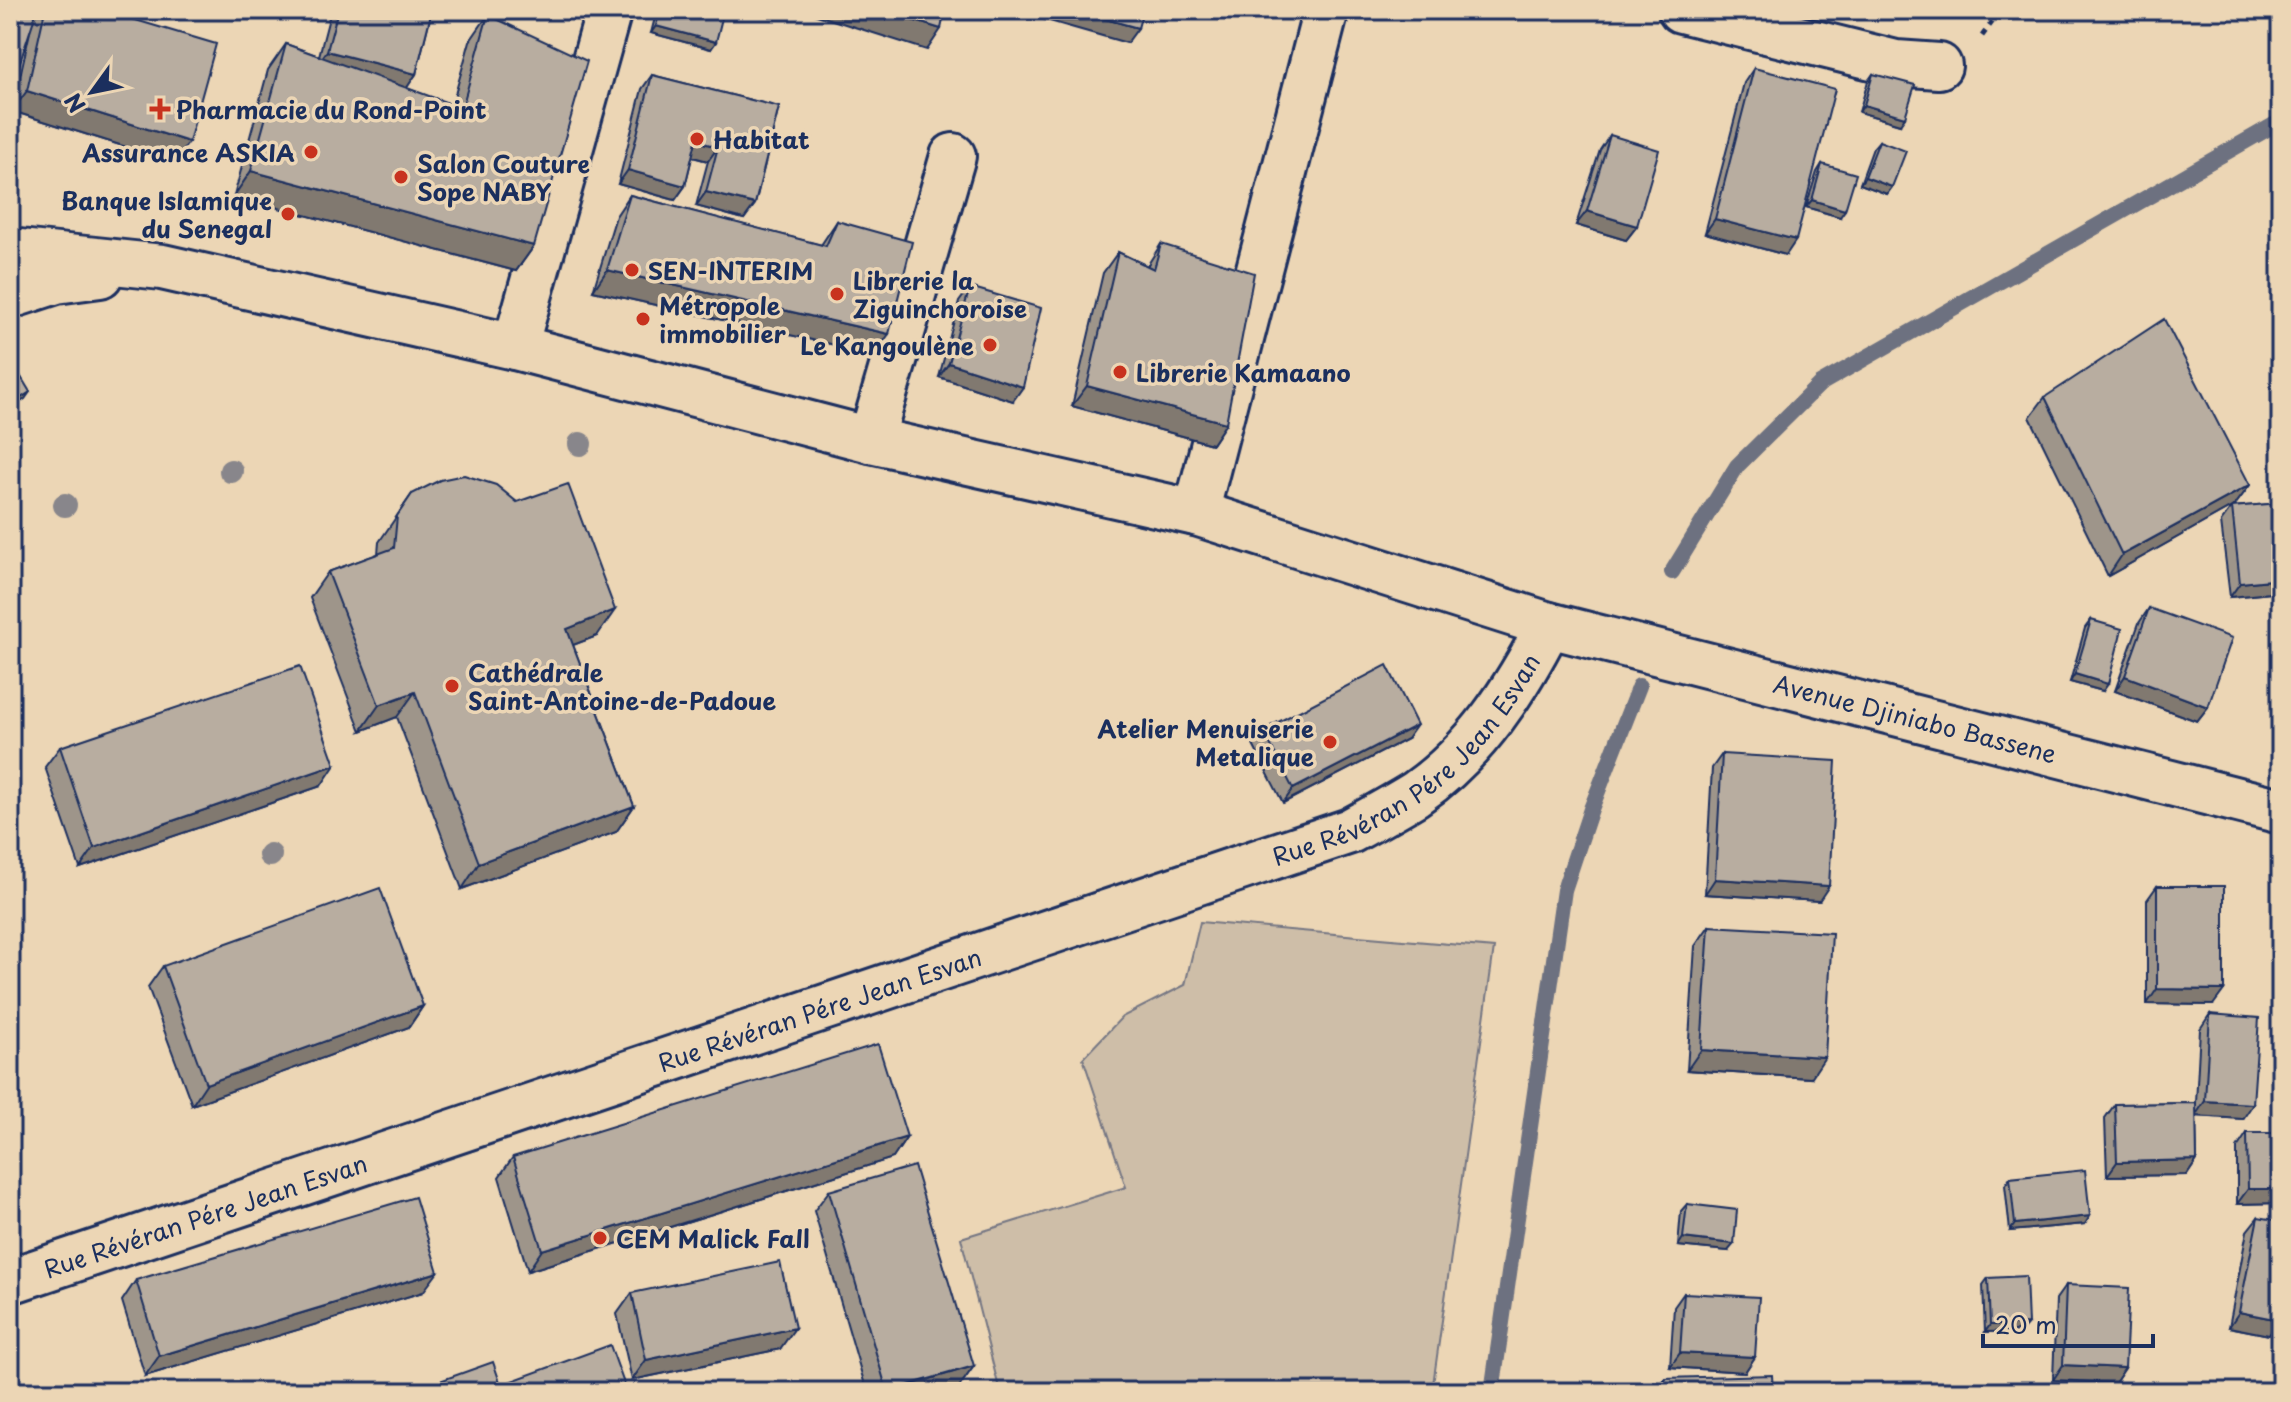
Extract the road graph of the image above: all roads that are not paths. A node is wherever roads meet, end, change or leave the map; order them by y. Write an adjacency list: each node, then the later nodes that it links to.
1 (609, 10): 9 (street)
2 (1326, 10): 11 (street)
3 (1681, 10): 4 (street)
4 (1939, 66)
5 (953, 156): 10 (street)
6 (10, 251): 7 (street)
7 (162, 267): 8 (street); 9 (street, Avenue Djiniabo Bassene)
8 (10, 296)
9 (515, 347): 10 (street, Avenue Djiniabo Bassene)
10 (871, 440): 11 (street, Avenue Djiniabo Bassene)
11 (1196, 513): 12 (street, Avenue Djiniabo Bassene)
12 (1549, 625): 13 (street, Avenue Djiniabo Bassene); 14 (street, Rue Révéran Pére Jean Esvan)
13 (2281, 811)
14 (10, 1281)

